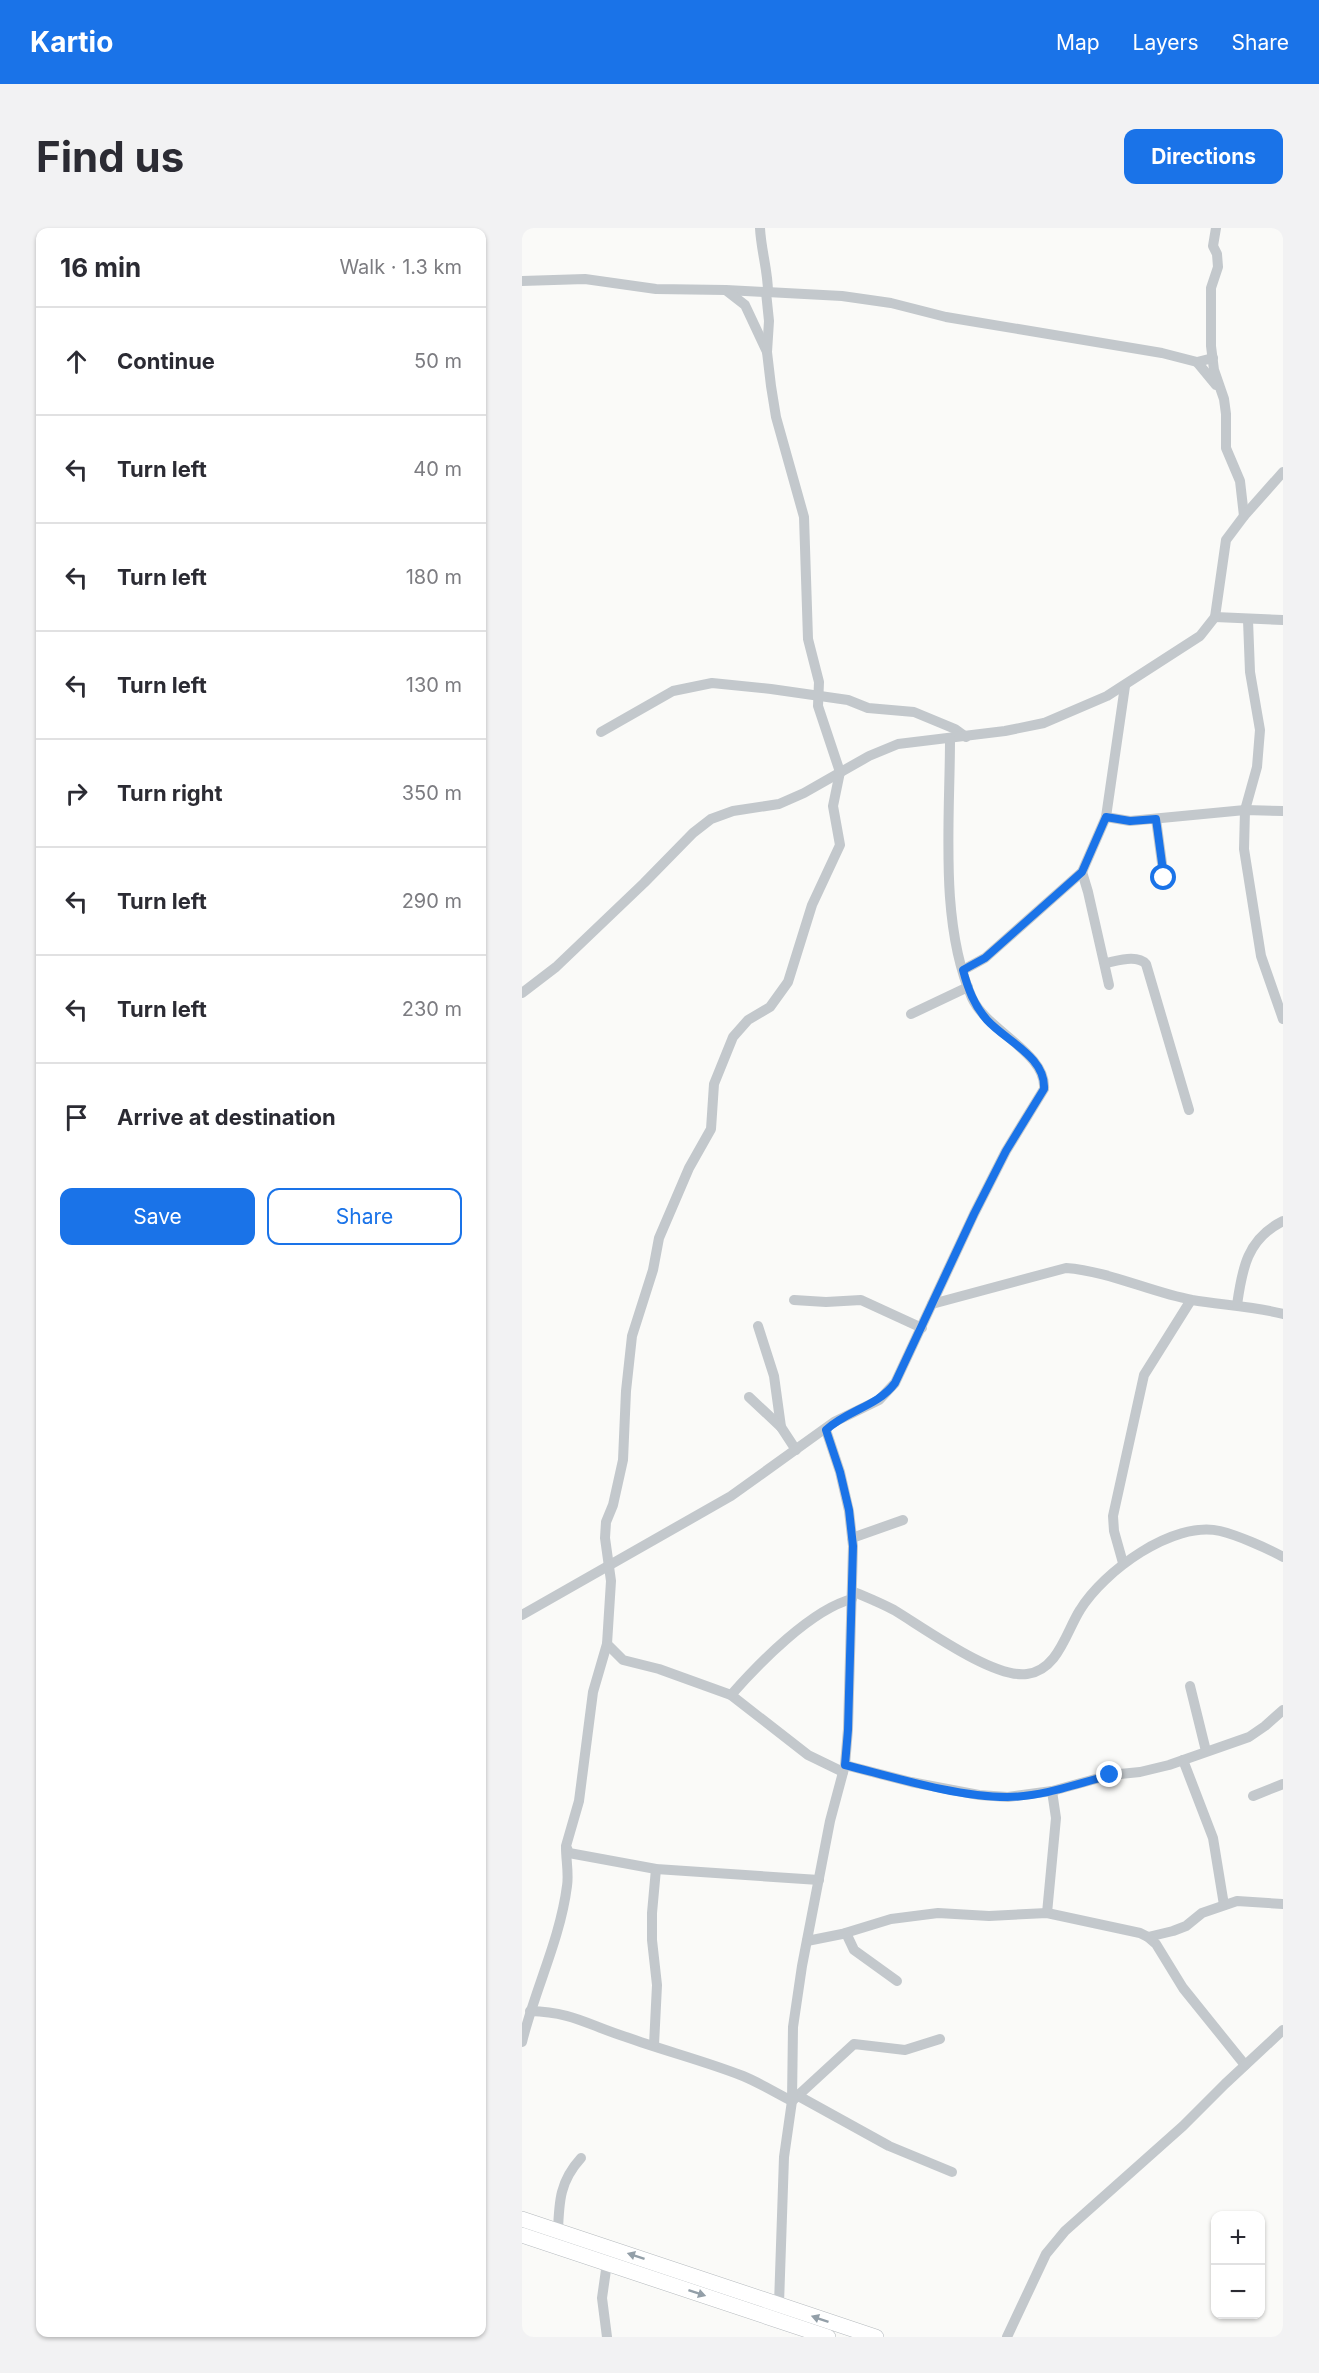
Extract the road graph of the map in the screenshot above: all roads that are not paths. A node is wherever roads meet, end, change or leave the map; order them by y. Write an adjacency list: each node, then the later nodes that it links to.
1 (760, 228): 3 (street)
2 (1215, 228): 9 (street)
3 (768, 278): 6 (street); 7 (street)
4 (522, 281): 5 (street)
5 (726, 290): 6 (street); 8 (street)
6 (767, 292): 7 (street); 8 (street)
7 (783, 294): 10 (street)
8 (767, 352): 18 (street)
9 (1213, 358): 10 (street); 11 (street)
10 (1197, 362): 11 (street)
11 (1220, 389): 13 (street)
12 (1283, 471): 13 (street)
13 (1244, 516): 14 (street)
14 (1215, 617): 15 (street); 17 (street)
15 (1248, 620): 16 (street); 23 (street)
16 (1283, 620)
17 (1125, 686): 20 (street); 25 (street)
18 (818, 696): 19 (street); 20 (street); 22 (street)
19 (601, 732)
20 (966, 737): 21 (street)
21 (950, 739): 22 (street); 30 (street)
22 (840, 772): 33 (street); 53 (street)
23 (1245, 810): 24 (street); 26 (street); 35 (street)
24 (1283, 812)
25 (1106, 817): 26 (street); 27 (street)
26 (1156, 819): 28 (street)
27 (1082, 872): 29 (street); 30 (street)
28 (1164, 878)
29 (1105, 963): 31 (street); 36 (street)
30 (963, 970): 32 (street)
31 (1109, 985)
32 (968, 987): 34 (street); 40 (street)
33 (522, 993)
34 (911, 1014)
35 (1283, 1019)
36 (1189, 1110)
37 (1283, 1221): 41 (street)
38 (1191, 1299): 40 (street); 41 (street); 52 (street)
39 (794, 1300): 44 (street)
40 (932, 1304): 44 (street)
41 (1237, 1305): 42 (street)
42 (1283, 1314)
43 (758, 1326): 46 (street)
44 (922, 1328): 47 (street)
45 (749, 1397): 46 (street)
46 (781, 1427): 48 (street)
47 (826, 1430): 48 (street); 50 (street)
48 (796, 1450): 53 (street)
49 (903, 1520): 50 (street)
50 (852, 1538): 54 (street)
51 (1282, 1553): 52 (street)
52 (1123, 1563): 54 (street)
53 (610, 1565): 55 (street); 56 (street)
54 (852, 1595): 60 (street); 64 (street)
55 (522, 1615)
56 (607, 1644): 57 (street); 58 (street)
57 (623, 1660): 58 (street); 60 (street)
58 (600, 1671): 68 (street)
59 (1190, 1686): 62 (street)
60 (732, 1695): 64 (street)
61 (1283, 1710): 62 (street)
62 (1206, 1751): 63 (street)
63 (1183, 1760): 66 (street); 72 (street)
64 (844, 1768): 66 (street); 70 (street)
65 (1283, 1784): 67 (street)
66 (1052, 1791): 73 (street)
67 (1253, 1796)
68 (566, 1846): 69 (street); 78 (street)
69 (656, 1869): 70 (street); 82 (street)
70 (819, 1880): 76 (street)
71 (1283, 1904): 72 (street)
72 (1224, 1905): 75 (street)
73 (1047, 1913): 74 (street); 75 (street)
74 (846, 1933): 76 (street); 77 (street)
75 (1148, 1936): 83 (street)
76 (807, 1941): 84 (street)
77 (897, 1981)
78 (530, 2011): 81 (street); 82 (street)
79 (1283, 2030): 83 (street)
80 (940, 2039): 84 (street)
81 (522, 2042)
82 (654, 2045): 84 (street)
83 (1245, 2065): 95 (street)
84 (794, 2096): 86 (street); 91 (street)
85 (580, 2158): 88 (street)
86 (952, 2172)
87 (522, 2219): 88 (highway)
88 (558, 2231): 91 (highway, one-way to 88)
89 (522, 2235): 90 (highway)
90 (607, 2263): 92 (street); 93 (highway, one-way to 93)
91 (779, 2304): 94 (highway, one-way to 91)
92 (607, 2337)
93 (828, 2337)
94 (876, 2337)
95 (1007, 2337)

